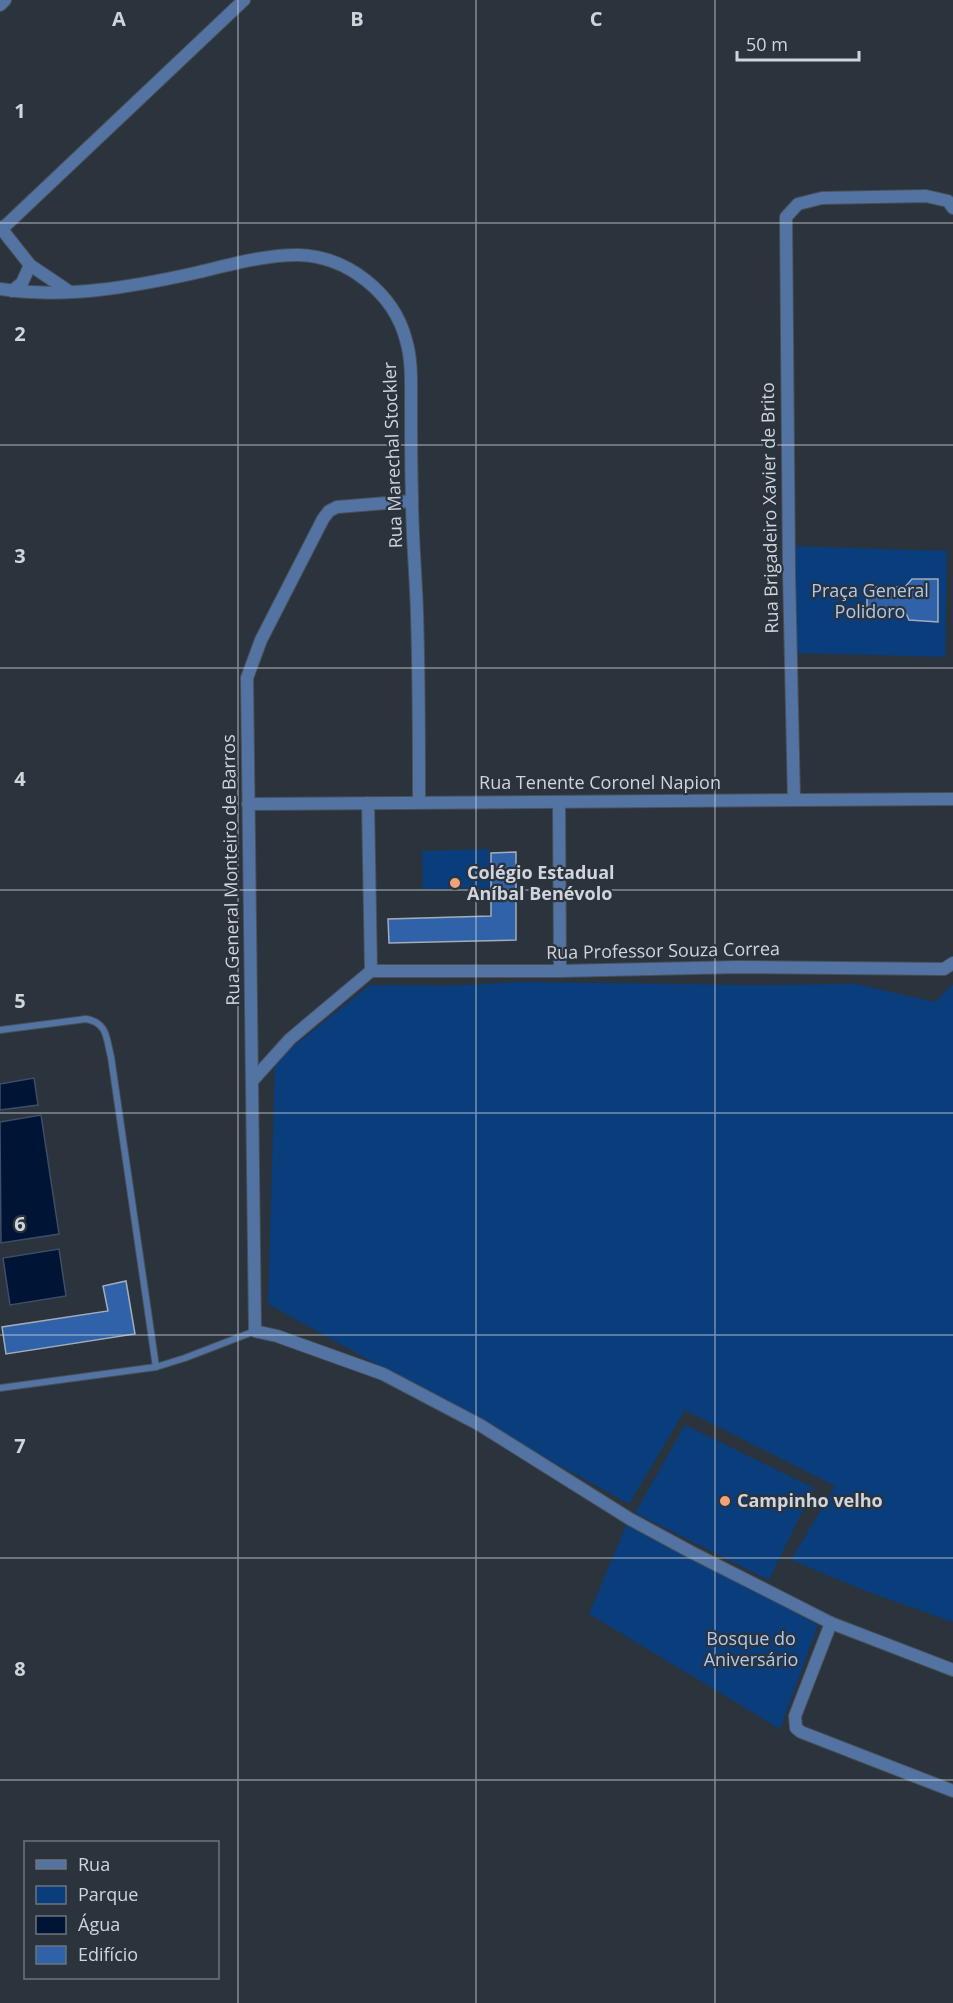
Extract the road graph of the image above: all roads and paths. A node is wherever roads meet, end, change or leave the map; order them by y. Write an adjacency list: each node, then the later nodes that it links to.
1 (5, 0): 3 (street)
2 (244, 0): 5 (street)
3 (0, 5)
4 (953, 208): 11 (street, Rua Brigadeiro Xavier de Brito)
5 (1, 228): 6 (street)
6 (30, 265): 7 (street); 8 (street)
7 (6, 290): 8 (street, Rua Marechal Stockler)
8 (71, 292): 9 (street, Rua Marechal Stockler)
9 (412, 501): 12 (street, Rua Marechal Stockler); 15 (street, Rua General Monteiro de Barros)
10 (953, 799): 11 (street, Rua Tenente Coronel Napion)
11 (794, 800): 13 (street, Rua Tenente Coronel Napion)
12 (420, 801): 13 (street, Rua Tenente Coronel Napion); 14 (street, Rua Tenente Coronel Napion)
13 (559, 802): 18 (street)
14 (368, 803): 15 (street, Rua Tenente Coronel Napion); 17 (street)
15 (248, 804): 20 (street, Rua General Monteiro de Barros)
16 (953, 963): 18 (street, Rua Professor Souza Correa)
17 (371, 971): 18 (street, Rua Professor Souza Correa); 20 (street)
18 (560, 971)
19 (0, 1030): 22 (lane)
20 (253, 1080): 21 (street, Rua General Monteiro de Barros)
21 (255, 1331): 22 (lane); 24 (street)
22 (156, 1367): 23 (lane)
23 (0, 1388)
24 (831, 1623): 25 (street); 26 (street)
25 (953, 1670)
26 (953, 1791)

